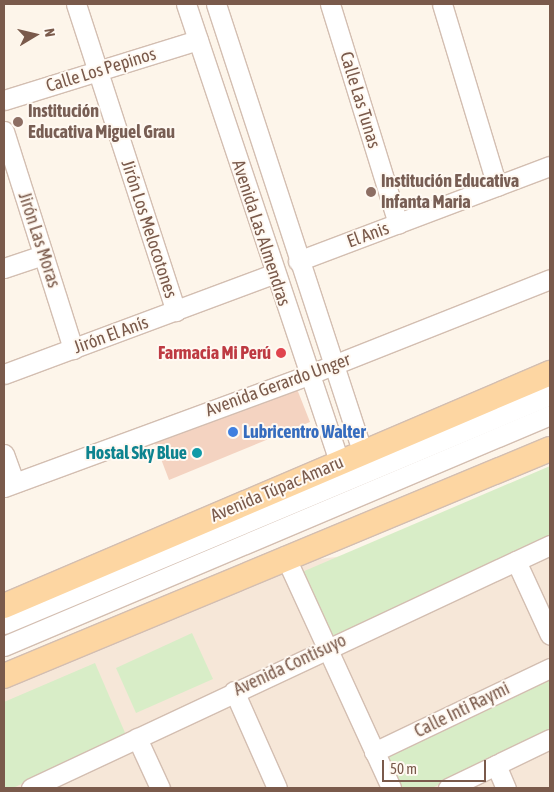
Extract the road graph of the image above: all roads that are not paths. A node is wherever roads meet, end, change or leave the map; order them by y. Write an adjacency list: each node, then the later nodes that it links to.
1 (76, 4): 7 (street, Jirón Los Melocotones)
2 (186, 4): 6 (street, Avenida Las Almendras)
3 (216, 4): 15 (street, Avenida Las Almendras)
4 (330, 4): 13 (street, Calle Las Tunas)
5 (442, 4): 12 (street)
6 (198, 40): 7 (street, Calle Los Pepinos); 17 (street, Avenida Las Almendras)
7 (98, 71): 8 (street, Calle Los Pepinos); 19 (street, Jirón Los Melocotones)
8 (4, 100)
9 (4, 132): 10 (street, Jirón Las Moras)
10 (8, 156): 14 (street, Jirón Las Moras)
11 (550, 166): 12 (street, El Anis)
12 (496, 186): 13 (street, El Anis)
13 (398, 224): 15 (street, El Anis)
14 (43, 255): 16 (street); 20 (street, Jirón Las Moras)
15 (298, 261): 21 (street, Avenida Las Almendras)
16 (4, 268)
17 (273, 274): 19 (street, Jirón El Anís); 24 (street, Avenida Las Almendras)
18 (550, 279): 21 (street, Avenida Gerardo Unger)
19 (176, 311): 20 (street, Jirón El Anís)
20 (73, 348): 23 (street, Jirón El Anís)
21 (332, 366): 24 (street, Avenida Gerardo Unger); 28 (street, Avenida Las Almendras)
22 (550, 373): 28 (main road, Avenida Túpac Amaru)
23 (4, 374)
24 (308, 375): 30 (street, Avenida Las Almendras); 31 (street, Avenida Gerardo Unger)
25 (550, 395): 36 (street)
26 (550, 415): 38 (street)
27 (550, 449): 33 (main road)
28 (362, 452): 30 (main road, Avenida Túpac Amaru)
29 (4, 454): 31 (street)
30 (339, 462): 35 (main road, Avenida Túpac Amaru)
31 (9, 484)
32 (550, 546): 34 (street, Avenida Contisuyo)
33 (285, 556): 39 (street); 41 (main road)
34 (516, 561): 37 (street); 39 (street, Avenida Contisuyo)
35 (4, 606)
36 (4, 624)
37 (550, 635)
38 (4, 646)
39 (326, 647): 42 (street, Avenida Contisuyo); 45 (street)
40 (550, 668): 45 (street, Calle Inti Raymi)
41 (4, 676)
42 (234, 692): 43 (street, Avenida Contisuyo); 49 (street)
43 (136, 738): 47 (street, Avenida Contisuyo); 48 (street)
44 (550, 740): 46 (street)
45 (374, 752): 50 (street)
46 (496, 765): 51 (street); 52 (street)
47 (31, 788)
48 (160, 788)
49 (277, 788)
50 (391, 788)
51 (448, 788)
52 (506, 788)

